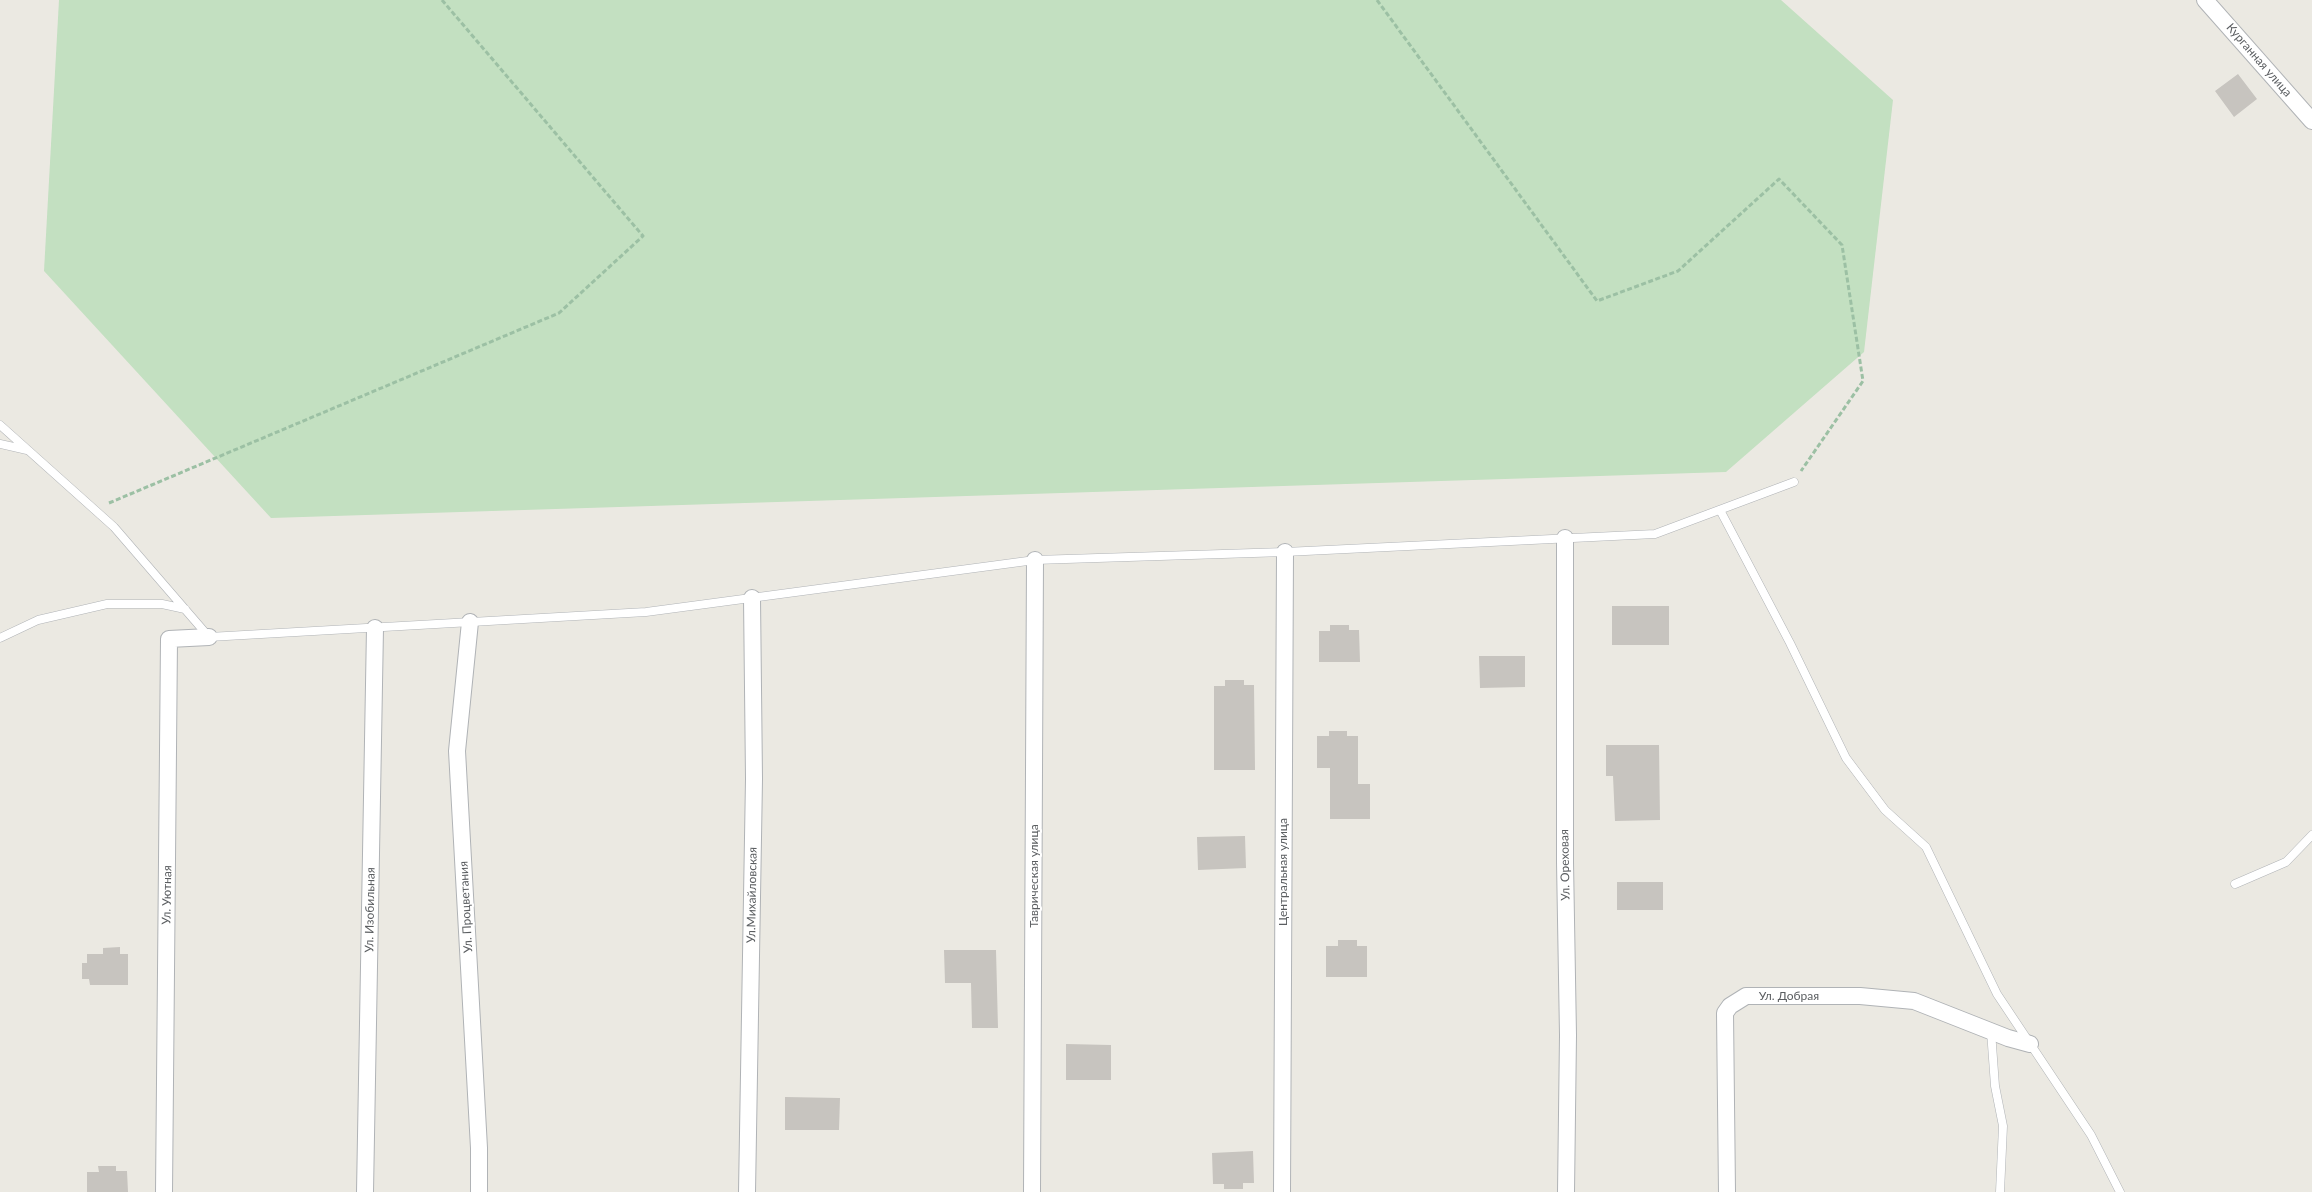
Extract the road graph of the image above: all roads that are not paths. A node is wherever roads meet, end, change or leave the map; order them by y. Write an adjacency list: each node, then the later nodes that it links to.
1 (2205, 0): 2 (street, Курганная улица)
2 (2312, 121)
3 (0, 425): 5 (lane)
4 (0, 444): 5 (lane)
5 (28, 450): 12 (lane)
6 (1794, 482): 7 (lane)
7 (1720, 510): 8 (lane); 20 (lane)
8 (1565, 538): 9 (lane); 27 (street, Ул. Ореховая)
9 (1284, 552): 10 (lane); 26 (street, Центральная улица)
10 (1035, 560): 11 (lane); 25 (street, Таврическая улица)
11 (752, 598): 13 (lane); 24 (street, Ул.Михайловская)
12 (186, 609): 15 (lane); 16 (lane)
13 (470, 622): 14 (lane); 23 (street, Ул. Процветания)
14 (375, 628): 15 (lane); 22 (street, Ул. Изобильная)
15 (209, 637): 21 (street, Ул. Уютная)
16 (0, 638)
17 (2312, 834): 18 (lane)
18 (2235, 884)
19 (1991, 1032): 20 (street, Ул. Добрая); 28 (street, Ул. Добрая); 29 (lane)
20 (2030, 1044): 30 (lane)
21 (164, 1192)
22 (365, 1192)
23 (479, 1192)
24 (747, 1192)
25 (1032, 1192)
26 (1282, 1192)
27 (1566, 1192)
28 (1727, 1192)
29 (2000, 1192)
30 (2120, 1192)

